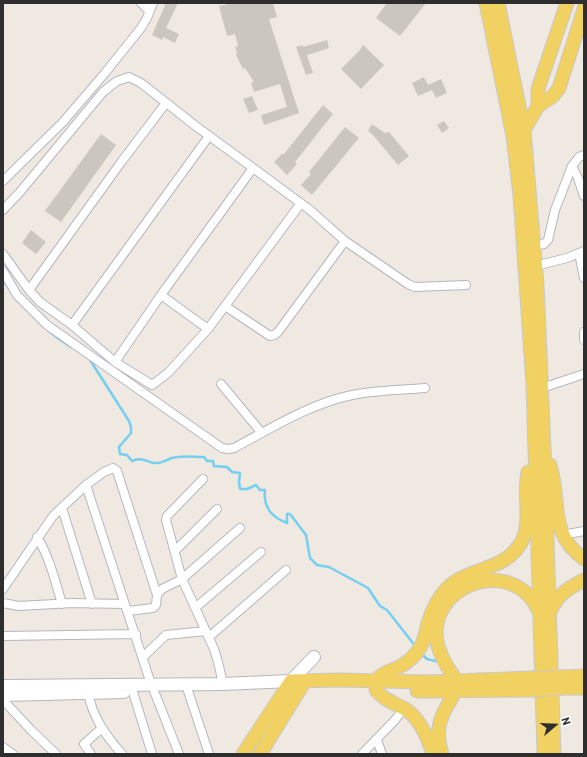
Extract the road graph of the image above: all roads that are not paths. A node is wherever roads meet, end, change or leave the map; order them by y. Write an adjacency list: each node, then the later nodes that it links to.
1 (141, 3): 5 (street)
2 (486, 3): 9 (main road)
3 (498, 3): 9 (main road)
4 (566, 3): 8 (main road)
5 (151, 7): 14 (street)
6 (584, 9): 8 (main road)
7 (166, 103): 10 (street); 17 (street); 27 (street)
8 (538, 106): 9 (main road)
9 (518, 133): 19 (main road); 25 (main road)
10 (209, 136): 13 (street); 30 (street)
11 (584, 155): 12 (street)
12 (572, 166): 15 (street); 19 (street)
13 (253, 168): 16 (street); 28 (street)
14 (3, 181)
15 (584, 196)
16 (301, 204): 18 (street); 29 (street)
17 (3, 210)
18 (345, 241): 26 (street); 29 (street)
19 (533, 246): 22 (main road)
20 (581, 252): 22 (street); 24 (street)
21 (3, 254): 27 (street)
22 (535, 266): 25 (main road)
23 (3, 271): 39 (street)
24 (584, 278)
25 (531, 283): 38 (main road); 40 (main road)
26 (466, 285)
27 (29, 290): 30 (street)
28 (161, 295): 31 (street); 34 (street)
29 (225, 306): 31 (street)
30 (72, 325): 34 (street)
31 (208, 329): 34 (street)
32 (584, 332): 33 (street)
33 (584, 340)
34 (115, 362)
35 (584, 374): 38 (street)
36 (221, 384): 39 (street)
37 (425, 388): 39 (street)
38 (542, 388): 40 (main road)
39 (261, 432)
40 (540, 449): 47 (main road); 62 (main road); 72 (main road)
41 (203, 479): 49 (street)
42 (86, 485): 43 (street); 56 (street); 60 (street)
43 (62, 508): 48 (street); 59 (street)
44 (217, 509): 49 (street)
45 (240, 528): 53 (street)
46 (584, 531): 47 (street)
47 (562, 535): 51 (main road)
48 (38, 537): 55 (street); 58 (street)
49 (175, 551): 53 (street)
50 (261, 552): 61 (street)
51 (584, 559)
52 (286, 570): 64 (street)
53 (182, 579): 56 (street); 61 (street)
54 (584, 580): 62 (main road)
55 (3, 589)
56 (157, 595): 60 (street)
57 (3, 603): 58 (street)
58 (62, 604): 59 (street)
59 (92, 604): 60 (street)
60 (126, 608): 63 (street)
61 (195, 608): 64 (street)
62 (544, 615): 73 (main road); 98 (main road); 99 (main road)
63 (136, 634): 65 (street); 66 (street)
64 (207, 634): 66 (street); 69 (street)
65 (3, 636)
66 (142, 657): 74 (street)
67 (584, 676): 68 (main road)
68 (562, 682): 73 (main road, bridge); 75 (main road)
69 (223, 684): 70 (main road); 74 (main road)
70 (296, 685): 72 (main road); 76 (main road); 92 (main road); 93 (main road)
71 (3, 686): 74 (main road)
72 (376, 686): 73 (main road); 81 (main road)
73 (456, 686): 97 (main road)
74 (153, 688): 76 (main road); 77 (main road); 90 (street)
75 (584, 688)
76 (188, 691): 91 (street)
77 (134, 692): 78 (main road); 89 (street)
78 (88, 693): 79 (main road); 82 (street)
79 (3, 695)
80 (3, 700): 86 (street)
81 (404, 709): 83 (street); 96 (main road)
82 (102, 728): 87 (street); 88 (street)
83 (377, 740): 94 (street); 95 (street)
84 (3, 746): 85 (street)
85 (14, 754)
86 (56, 754)
87 (91, 754)
88 (122, 754)
89 (152, 754)
90 (179, 754)
91 (209, 754)
92 (243, 754)
93 (260, 754)
94 (362, 754)
95 (382, 754)
96 (432, 754)
97 (442, 754)
98 (544, 754)
99 (554, 754)

